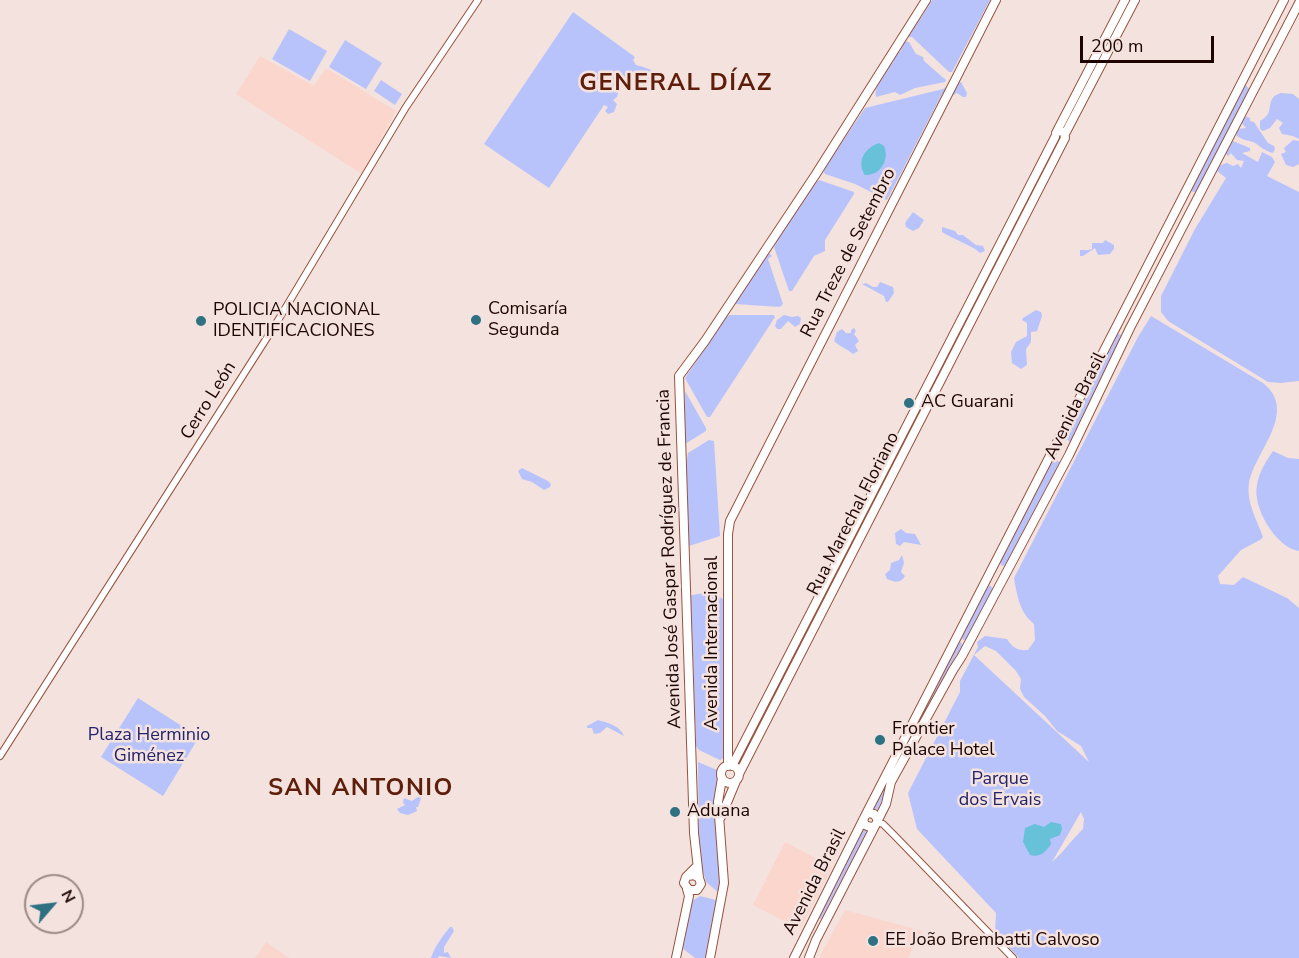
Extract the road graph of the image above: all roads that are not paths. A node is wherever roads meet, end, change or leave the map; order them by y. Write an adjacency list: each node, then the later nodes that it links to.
1 (478, 0): 13 (street, Cerro León)
2 (926, 0): 20 (main road, Avenida José Gaspar Rodríguez de Francia)
3 (996, 0): 9 (main road, Rua Treze de Setembro)
4 (1125, 0): 8 (main road, Rua Marechal Floriano)
5 (1135, 0): 8 (main road, Rua Marechal Floriano)
6 (1284, 0): 11 (main road, Avenida Brasil)
7 (1299, 3): 12 (main road, Avenida Brasil)
8 (1060, 136): 10 (main road, Rua Marechal Floriano)
9 (730, 521): 14 (main road, Avenida Internacional)
10 (823, 600): 14 (main road, Rua Marechal Floriano); 15 (main road, Rua Marechal Floriano)
11 (956, 637): 12 (main road); 17 (main road, Avenida Brasil)
12 (968, 644): 19 (main road, Avenida Brasil)
13 (0, 756)
14 (730, 766): 15 (main road); 16 (main road)
15 (738, 777): 16 (main road); 18 (main road, Rua Marechal Floriano)
16 (723, 778): 18 (main road)
17 (865, 817): 19 (main road); 19 (main road); 26 (main road, Avenida Brasil)
18 (721, 818): 25 (main road)
19 (877, 823): 27 (main road, Avenida Brasil); 28 (street)
20 (696, 867): 21 (main road); 22 (main road, Avenida José Gaspar Rodríguez de Francia)
21 (688, 876): 22 (main road); 23 (main road)
22 (699, 878): 23 (main road)
23 (690, 892): 24 (main road)
24 (676, 958)
25 (710, 958)
26 (794, 958)
27 (808, 958)
28 (1013, 958)

